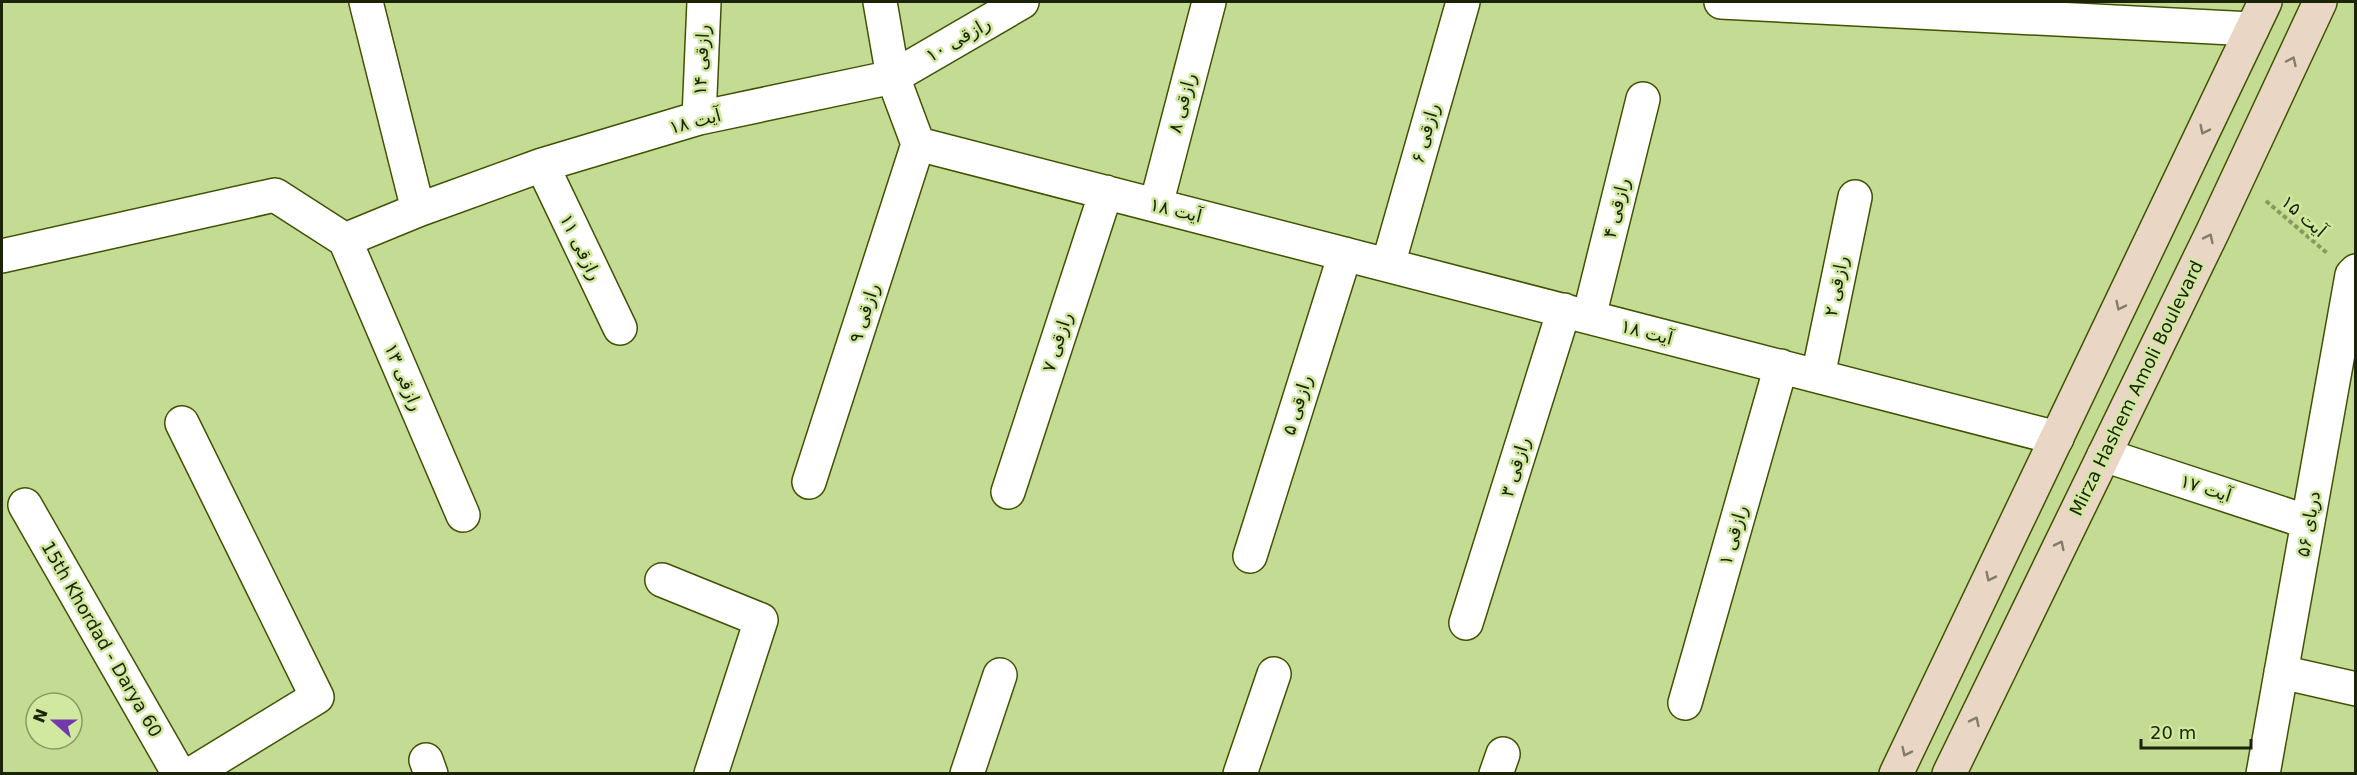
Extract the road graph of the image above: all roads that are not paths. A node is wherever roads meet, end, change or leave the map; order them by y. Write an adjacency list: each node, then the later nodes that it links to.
1 (366, 2): 22 (street)
2 (704, 2): 14 (street, رازقی ۱۴)
3 (880, 2): 10 (street)
4 (1022, 2): 10 (street, رازقی ۱۰)
5 (1209, 2): 21 (street, رازقی ۸)
6 (1463, 2): 26 (street, رازقی ۶)
7 (1720, 2): 9 (street)
8 (2320, 2): 13 (main road, Mirza Hashem Amoli Boulevard, one-way to 8)
9 (2259, 15): 11 (main road)
10 (893, 78): 14 (street, آیت ۱۸); 15 (street)
11 (2225, 86): 13 (main road); 17 (main road, one-way to 17)
12 (1643, 99): 28 (street, رازقی ۴)
13 (2266, 117): 18 (main road, Mirza Hashem Amoli Boulevard)
14 (699, 118): 16 (street, آیت ۱۸)
15 (918, 144): 19 (street, آیت ۱۸); 35 (street, رازقی ۹)
16 (542, 165): 22 (street, آیت ۱۸); 29 (street, رازقی ۱۱)
17 (2187, 165): 18 (main road); 33 (main road, one-way to 33)
18 (2234, 185): 34 (main road, Mirza Hashem Amoli Boulevard, one-way to 18)
19 (1106, 192): 21 (street, آیت ۱۸); 36 (street, رازقی ۷)
20 (1854, 197): 31 (street, رازقی ۲)
21 (1155, 205): 24 (street, آیت ۱۸)
22 (418, 210): 23 (street, آیت ۱۸)
23 (345, 240): 25 (street); 38 (street, رازقی ۱۳)
24 (1345, 254): 26 (street, آیت ۱۸); 40 (street, رازقی ۵)
25 (2, 256)
26 (1388, 265): 28 (street, آیت ۱۸)
27 (2354, 273): 39 (street, دریای ۵۶)
28 (1576, 314): 30 (street, آیت ۱۸); 42 (street, رازقی ۳)
29 (620, 328)
30 (1781, 366): 31 (street, آیت ۱۸); 47 (street, رازقی ۱)
31 (1818, 376): 33 (street, آیت ۱۸)
32 (182, 423): 49 (street)
33 (2057, 438): 53 (main road, one-way to 53)
34 (2104, 455): 39 (street, آیت ۱۷); 54 (main road, Mirza Hashem Amoli Boulevard, one-way to 34)
35 (809, 482)
36 (1008, 492)
37 (25, 505): 48 (street, 15th Khordad - Darya 60)
38 (463, 515)
39 (2308, 522): 43 (street, دریای ۵۶)
40 (1250, 556)
41 (662, 580): 50 (street)
42 (1466, 623)
43 (2281, 672): 46 (street); 55 (street, دریای ۵۶)
44 (1274, 674): 52 (street)
45 (1000, 675): 51 (street)
46 (2355, 689)
47 (1685, 703)
48 (179, 774)
49 (191, 774)
50 (711, 774)
51 (968, 774)
52 (1240, 774)
53 (1896, 774)
54 (1949, 774)
55 (2263, 774)

